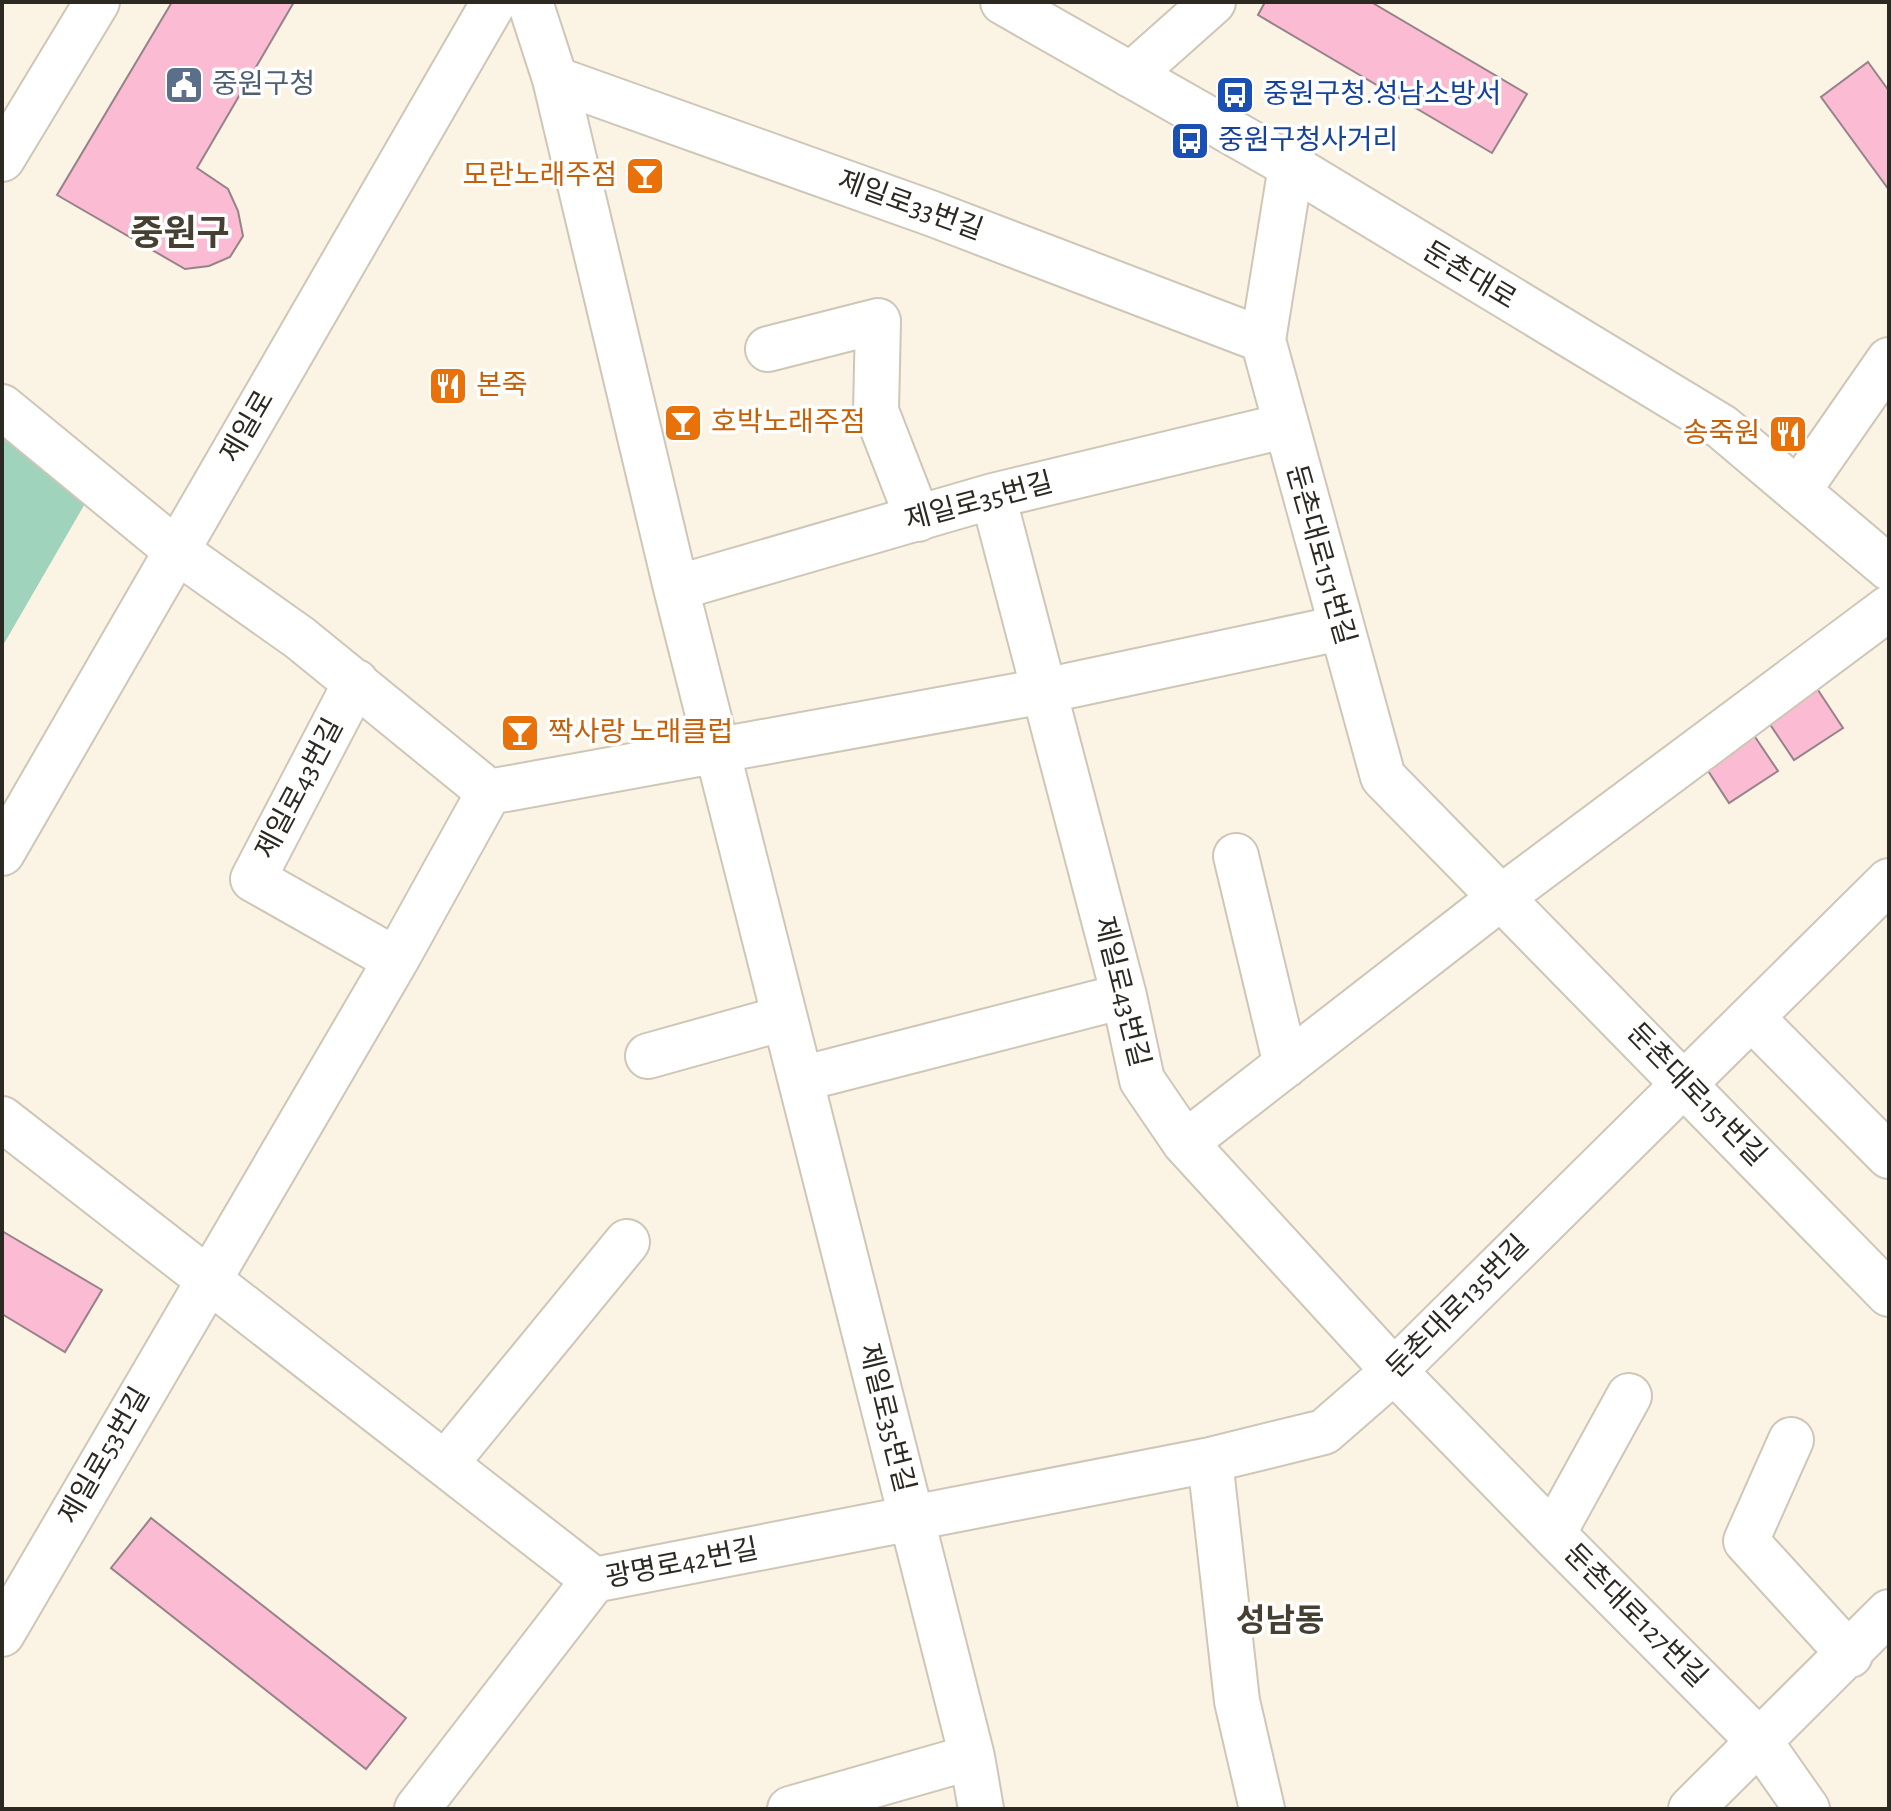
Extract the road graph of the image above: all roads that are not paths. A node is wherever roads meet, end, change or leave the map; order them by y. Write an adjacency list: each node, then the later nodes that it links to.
1 (97, 2): 8 (street)
2 (494, 2): 18 (street, 제일로)
3 (530, 2): 7 (street, 제일로35번길)
4 (1003, 2): 6 (street, 둔촌대로)
5 (1213, 2): 6 (street)
6 (1131, 75): 9 (street, 둔촌대로)
7 (555, 79): 10 (street, 제일로33번길); 20 (street, 제일로35번길)
8 (2, 159)
9 (1291, 166): 10 (street, 둔촌대로151번길); 15 (street, 둔촌대로)
10 (1263, 340): 14 (street, 둔촌대로151번길)
11 (768, 349): 17 (street)
12 (1889, 360): 15 (street)
13 (6, 419): 18 (street, 제일로43번길)
14 (1284, 426): 16 (street, 제일로35번길); 22 (street, 둔촌대로151번길)
15 (1798, 491): 19 (street, 둔촌대로)
16 (993, 496): 17 (street, 제일로35번길); 24 (street, 제일로43번길)
17 (918, 519): 20 (street, 제일로35번길)
18 (177, 551): 23 (street, 제일로43번길); 27 (street, 제일로)
19 (1889, 568)
20 (676, 588): 25 (street, 제일로35번길)
21 (1889, 608): 30 (street)
22 (1340, 628): 24 (street); 30 (street, 둔촌대로151번길)
23 (356, 682): 26 (street, 제일로43번길); 31 (street, 제일로43번길)
24 (1044, 691): 25 (street); 32 (street, 제일로43번길)
25 (717, 751): 26 (street); 33 (street, 제일로35번길)
26 (489, 792): 31 (street)
27 (2, 853)
28 (1236, 856): 36 (street)
29 (1889, 881): 34 (street, 둔촌대로135번길)
30 (1503, 896): 36 (street); 38 (street, 둔촌대로151번길)
31 (396, 960): 43 (street)
32 (1124, 996): 37 (street); 40 (street, 제일로43번길)
33 (784, 1018): 35 (street); 37 (street, 제일로35번길)
34 (1752, 1018): 38 (street, 둔촌대로135번길); 41 (street)
35 (648, 1056)
36 (1286, 1065): 40 (street)
37 (801, 1079): 50 (street, 제일로35번길)
38 (1683, 1082): 44 (street, 둔촌대로151번길); 45 (street, 둔촌대로135번길)
39 (2, 1119): 43 (street)
40 (1185, 1143): 45 (street, 제일로43번길)
41 (1889, 1156)
42 (627, 1242): 49 (street)
43 (209, 1278): 49 (street); 54 (street, 제일로53번길)
44 (1889, 1294)
45 (1394, 1371): 48 (street, 둔촌대로135번길); 51 (street, 제일로43번길)
46 (1629, 1396): 51 (street, 둔촌대로127번길)
47 (1791, 1440): 55 (street)
48 (1210, 1460): 50 (street, 둔촌대로135번길); 61 (street)
49 (445, 1464): 52 (street)
50 (911, 1519): 52 (street, 광명로42번길); 57 (street, 제일로35번길)
51 (1553, 1534): 56 (street, 둔촌대로127번길)
52 (594, 1580): 58 (street, 광명로42번길)
53 (1887, 1619): 55 (street)
54 (2, 1634)
55 (1850, 1655): 56 (street)
56 (1760, 1742): 62 (street); 63 (street, 둔촌대로127번길)
57 (972, 1757): 59 (street); 60 (street, 제일로35번길)
58 (417, 1809)
59 (790, 1809)
60 (981, 1809)
61 (1262, 1809)
62 (1691, 1809)
63 (1807, 1809)

